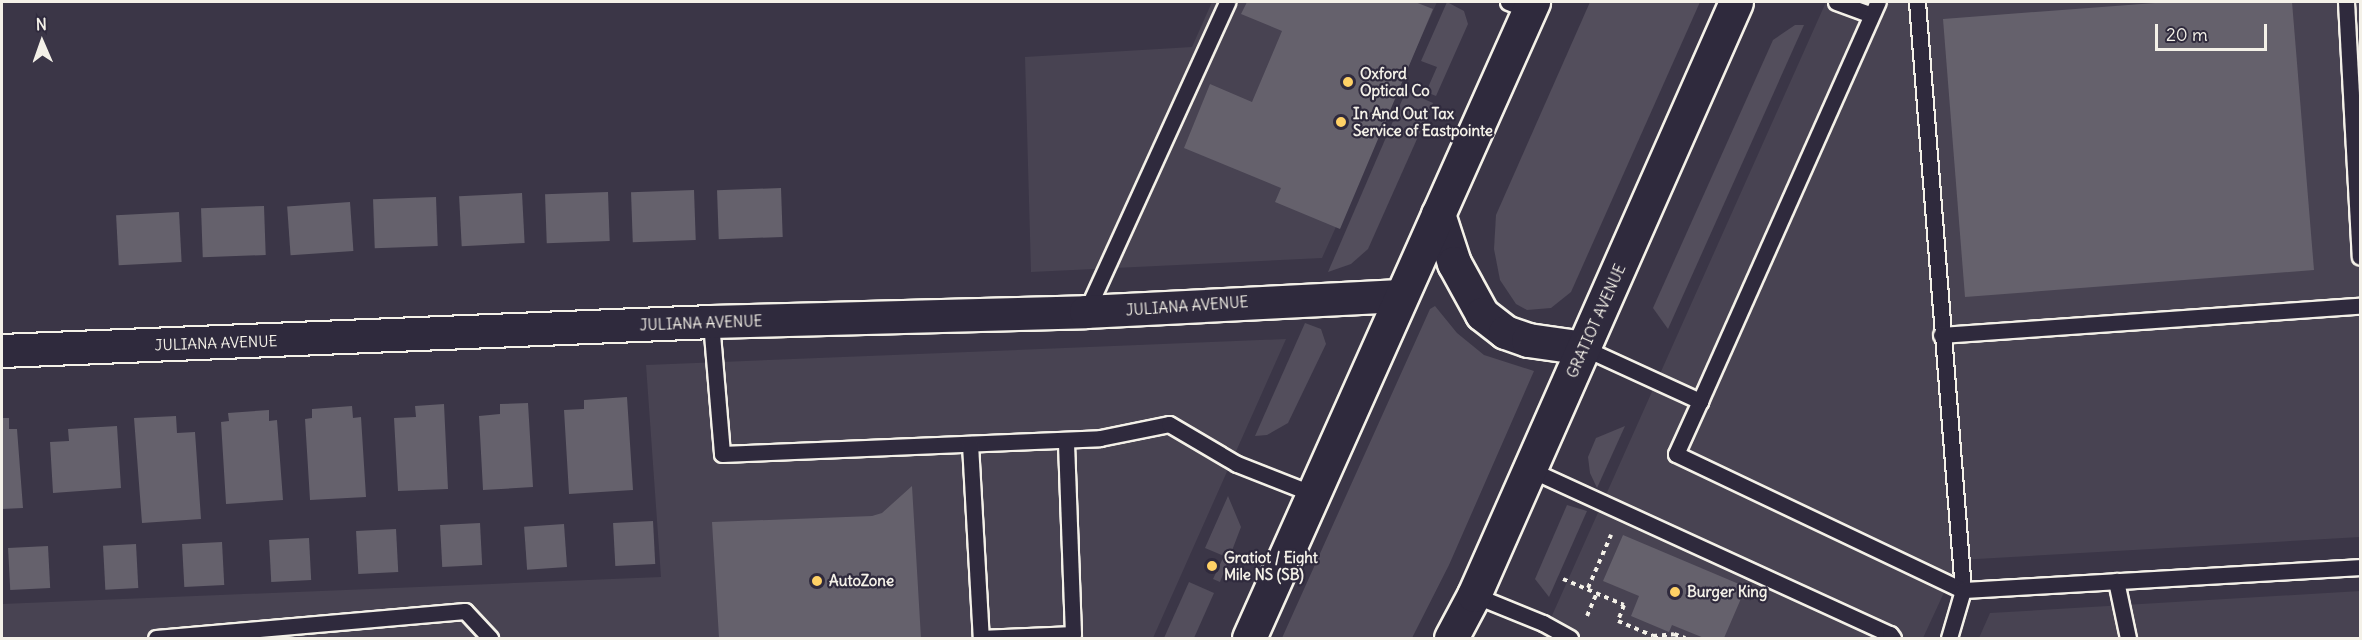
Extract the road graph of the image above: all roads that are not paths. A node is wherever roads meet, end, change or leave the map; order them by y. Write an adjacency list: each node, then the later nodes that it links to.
1 (1227, 2): 12 (lane)
2 (1736, 2): 15 (main road, GRATIOT AVENUE)
3 (1836, 2): 7 (lane)
4 (1917, 2): 14 (lane)
5 (2346, 2): 9 (lane)
6 (1523, 4): 8 (main road)
7 (1875, 8): 17 (lane)
8 (1438, 214): 10 (main road); 15 (main road)
9 (2361, 257)
10 (1401, 296): 12 (street, JULIANA AVENUE); 21 (main road)
11 (2361, 306): 14 (lane)
12 (1086, 312): 13 (street, JULIANA AVENUE)
13 (711, 322): 16 (street, JULIANA AVENUE); 19 (lane)
14 (1941, 335): 24 (lane)
15 (1584, 348): 17 (lane); 20 (main road, GRATIOT AVENUE)
16 (2, 351)
17 (1700, 401): 24 (lane)
18 (1066, 440): 19 (lane); 19 (lane); 21 (lane)
19 (970, 444)
20 (1530, 469): 25 (main road, GRATIOT AVENUE); 31 (lane)
21 (1313, 494): 28 (main road)
22 (2361, 567): 23 (lane)
23 (2116, 581): 24 (lane); 33 (lane)
24 (1963, 590): 32 (lane)
25 (1474, 596): 29 (main road, GRATIOT AVENUE); 30 (lane)
26 (156, 639): 27 (lane)
27 (490, 639)
28 (1249, 639)
29 (1451, 639)
30 (1570, 639)
31 (1893, 639)
32 (1949, 639)
33 (2128, 639)

